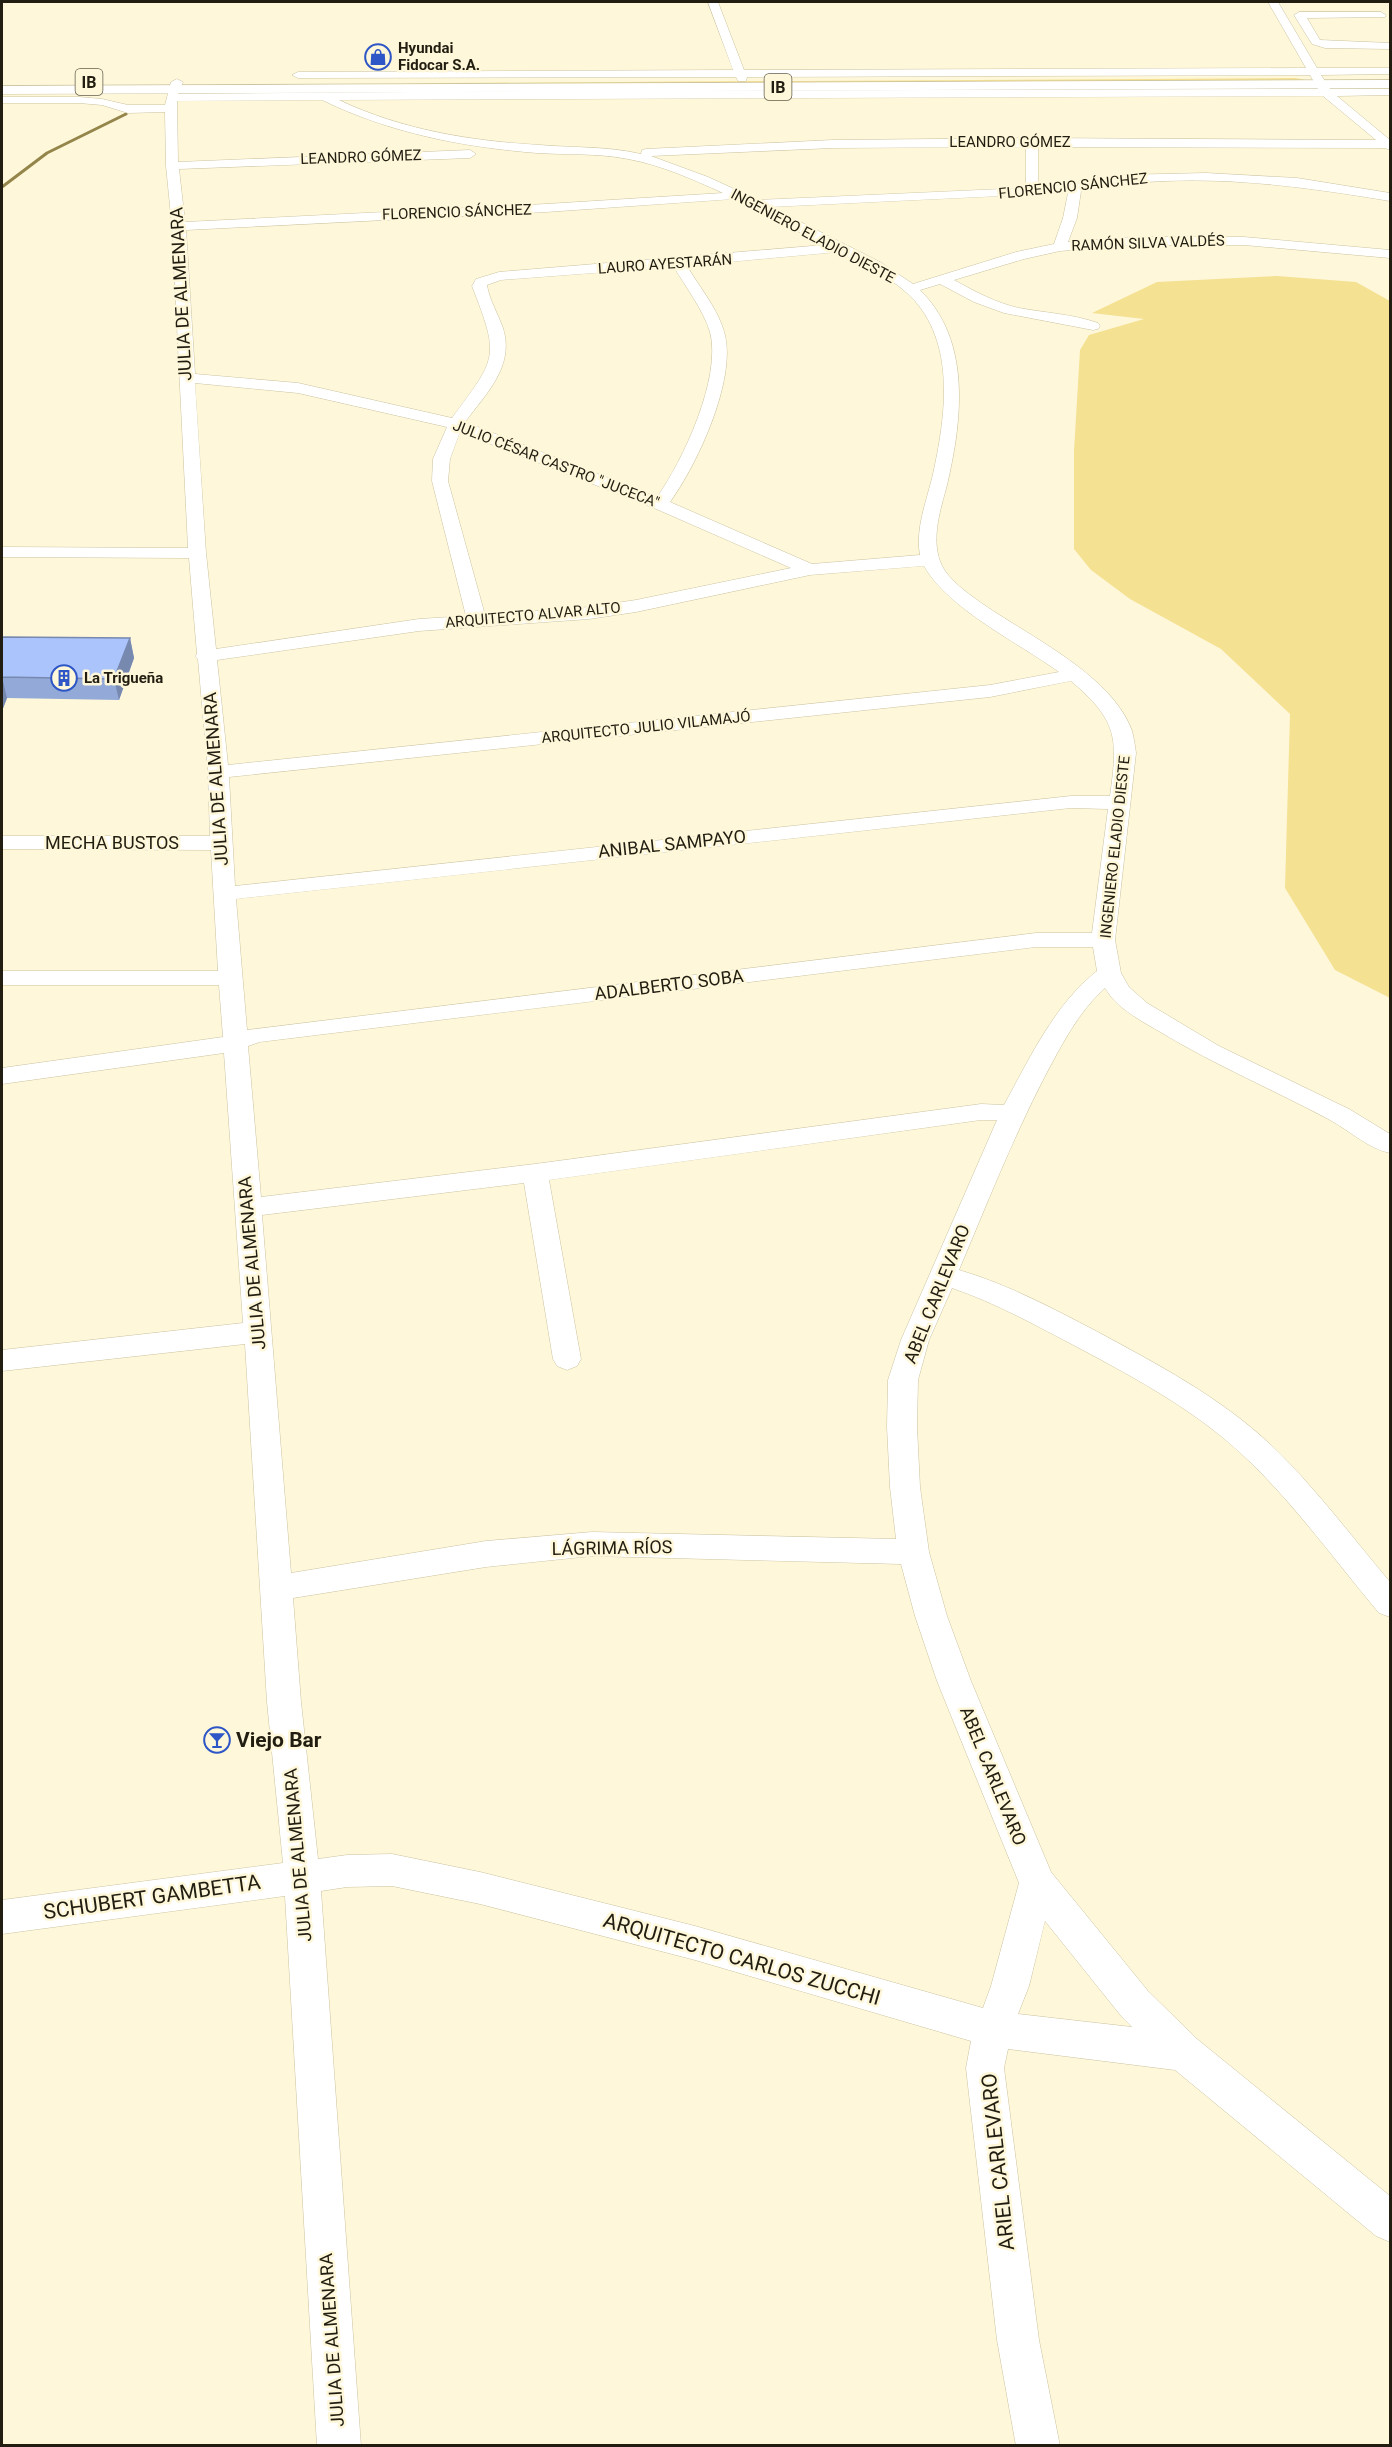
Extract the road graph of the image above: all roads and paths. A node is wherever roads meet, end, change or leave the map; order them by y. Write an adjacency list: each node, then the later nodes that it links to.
1 (713, 2): 7 (street)
2 (1273, 2): 9 (street)
3 (1381, 15): 4 (street)
4 (1390, 46)
5 (1390, 71): 9 (street)
6 (298, 75): 7 (street)
7 (740, 76): 9 (highway, IB); 14 (highway, IB)
8 (1390, 76): 9 (highway, IB)
9 (1319, 80): 11 (highway, IB); 13 (street); 14 (highway, IB); 15 (street); 18 (street)
10 (2, 83): 14 (highway, IB)
11 (1390, 84)
12 (2, 90): 14 (highway, IB)
13 (1390, 92)
14 (173, 95): 15 (street); 16 (street); 21 (street, JULIA DE ALMENARA)
15 (325, 97): 19 (street, INGENIERO ELADIO DIESTE)
16 (2, 100)
17 (1032, 142): 18 (street, LEANDRO GÓMEZ); 20 (street, LEANDRO GÓMEZ); 23 (street)
18 (1390, 145)
19 (550, 150): 20 (street, INGENIERO ELADIO DIESTE); 21 (street, LEANDRO GÓMEZ)
20 (630, 155): 24 (street, INGENIERO ELADIO DIESTE)
21 (171, 166): 27 (street, JULIA DE ALMENARA)
22 (1075, 188): 23 (street, FLORENCIO SÁNCHEZ); 25 (street, FLORENCIO SÁNCHEZ); 28 (street)
23 (1032, 192): 26 (street, FLORENCIO SÁNCHEZ)
24 (735, 196): 26 (street, INGENIERO ELADIO DIESTE); 27 (street, FLORENCIO SÁNCHEZ)
25 (1390, 197)
26 (754, 204): 29 (street, INGENIERO ELADIO DIESTE)
27 (179, 226): 35 (street, JULIA DE ALMENARA)
28 (1060, 247): 30 (street, RAMÓN SILVA VALDÉS); 32 (street, RAMÓN SILVA VALDÉS)
29 (839, 248): 31 (street, LAURO AYESTARÁN); 33 (street, INGENIERO ELADIO DIESTE)
30 (1390, 254)
31 (678, 263): 36 (street, LAURO AYESTARÁN); 37 (street)
32 (941, 279): 33 (street, RAMÓN SILVA VALDÉS); 34 (street)
33 (910, 289): 40 (street, INGENIERO ELADIO DIESTE)
34 (1093, 326)
35 (186, 378): 36 (street, JULIO CÉSAR CASTRO "JUCECA"); 39 (street, JULIA DE ALMENARA)
36 (455, 424): 37 (street, JULIO CÉSAR CASTRO "JUCECA"); 42 (street)
37 (660, 504): 41 (street, JULIO CÉSAR CASTRO "JUCECA")
38 (2, 552): 39 (street)
39 (197, 553): 43 (street, JULIA DE ALMENARA)
40 (930, 560): 41 (street, ARQUITECTO ALVAR ALTO); 44 (street, INGENIERO ELADIO DIESTE)
41 (810, 570): 42 (street, ARQUITECTO ALVAR ALTO)
42 (477, 621): 43 (street, ARQUITECTO ALVAR ALTO)
43 (206, 656): 45 (street, JULIA DE ALMENARA)
44 (1073, 675): 45 (street, ARQUITECTO JULIO VILAMAJÓ); 46 (street, INGENIERO ELADIO DIESTE)
45 (218, 772): 48 (street, JULIA DE ALMENARA)
46 (1120, 803): 49 (street, ANIBAL SAMPAYO); 50 (street, INGENIERO ELADIO DIESTE)
47 (2, 843): 48 (street, MECHA BUSTOS)
48 (222, 843): 49 (street, JULIA DE ALMENARA)
49 (224, 894): 53 (street, JULIA DE ALMENARA)
50 (1103, 940): 51 (street, INGENIERO ELADIO DIESTE); 54 (street, ADALBERTO SOBA)
51 (1109, 973): 56 (street, ABEL CARLEVARO); 57 (street, INGENIERO ELADIO DIESTE)
52 (2, 978): 53 (street)
53 (231, 978): 54 (street, JULIA DE ALMENARA)
54 (236, 1042): 55 (street, ADALBERTO SOBA); 59 (street, JULIA DE ALMENARA)
55 (2, 1077)
56 (1012, 1115): 58 (street); 60 (street, ABEL CARLEVARO)
57 (1390, 1145)
58 (535, 1173): 59 (street); 62 (street)
59 (247, 1208): 61 (street, JULIA DE ALMENARA)
60 (942, 1275): 64 (street, ABEL CARLEVARO); 66 (street)
61 (257, 1332): 63 (street); 65 (street, JULIA DE ALMENARA)
62 (567, 1359)
63 (2, 1361)
64 (913, 1552): 65 (street, LÁGRIMA RÍOS); 68 (street, ABEL CARLEVARO)
65 (277, 1588): 67 (street, JULIA DE ALMENARA)
66 (1390, 1604)
67 (302, 1877): 69 (street, SCHUBERT GAMBETTA); 70 (street, ARQUITECTO CARLOS ZUCCHI); 73 (street, JULIA DE ALMENARA)
68 (1037, 1883): 70 (street, ARIEL CARLEVARO); 71 (street)
69 (2, 1917)
70 (993, 2029): 71 (street, ARQUITECTO CARLOS ZUCCHI); 74 (street, ARIEL CARLEVARO)
71 (1183, 2052): 72 (street)
72 (1390, 2222)
73 (339, 2445)
74 (1038, 2445)

